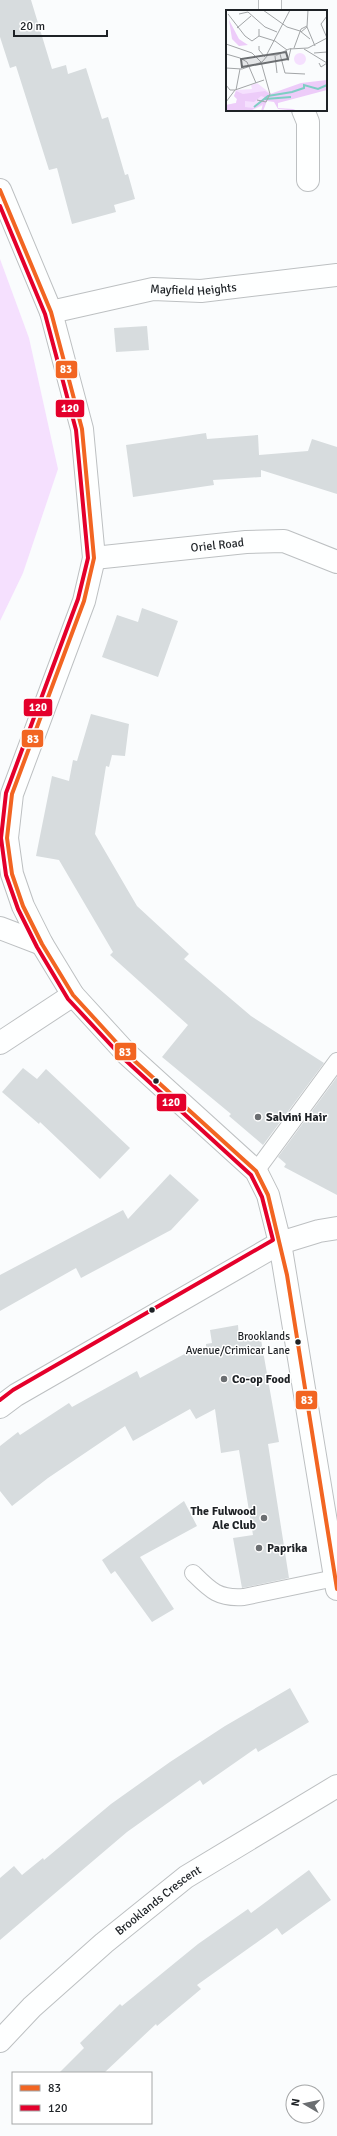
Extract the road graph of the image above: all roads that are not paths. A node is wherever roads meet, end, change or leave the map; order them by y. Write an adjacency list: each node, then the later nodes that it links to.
1 (303, 111): 2 (street)
2 (308, 180)
3 (0, 190): 5 (street)
4 (337, 275): 5 (street, Mayfield Heights)
5 (51, 312): 6 (street)
6 (94, 558): 7 (street, Oriel Road); 9 (street)
7 (337, 562)
8 (0, 928): 9 (street)
9 (42, 944): 10 (street)
10 (73, 995): 11 (street); 13 (street)
11 (0, 1043)
12 (337, 1061): 13 (lane)
13 (256, 1171): 15 (street)
14 (337, 1228): 15 (street)
15 (280, 1243): 16 (street); 18 (street)
16 (0, 1406)
17 (193, 1573): 18 (lane)
18 (336, 1583)
19 (337, 1786): 20 (street, Brooklands Crescent)
20 (0, 2041)

